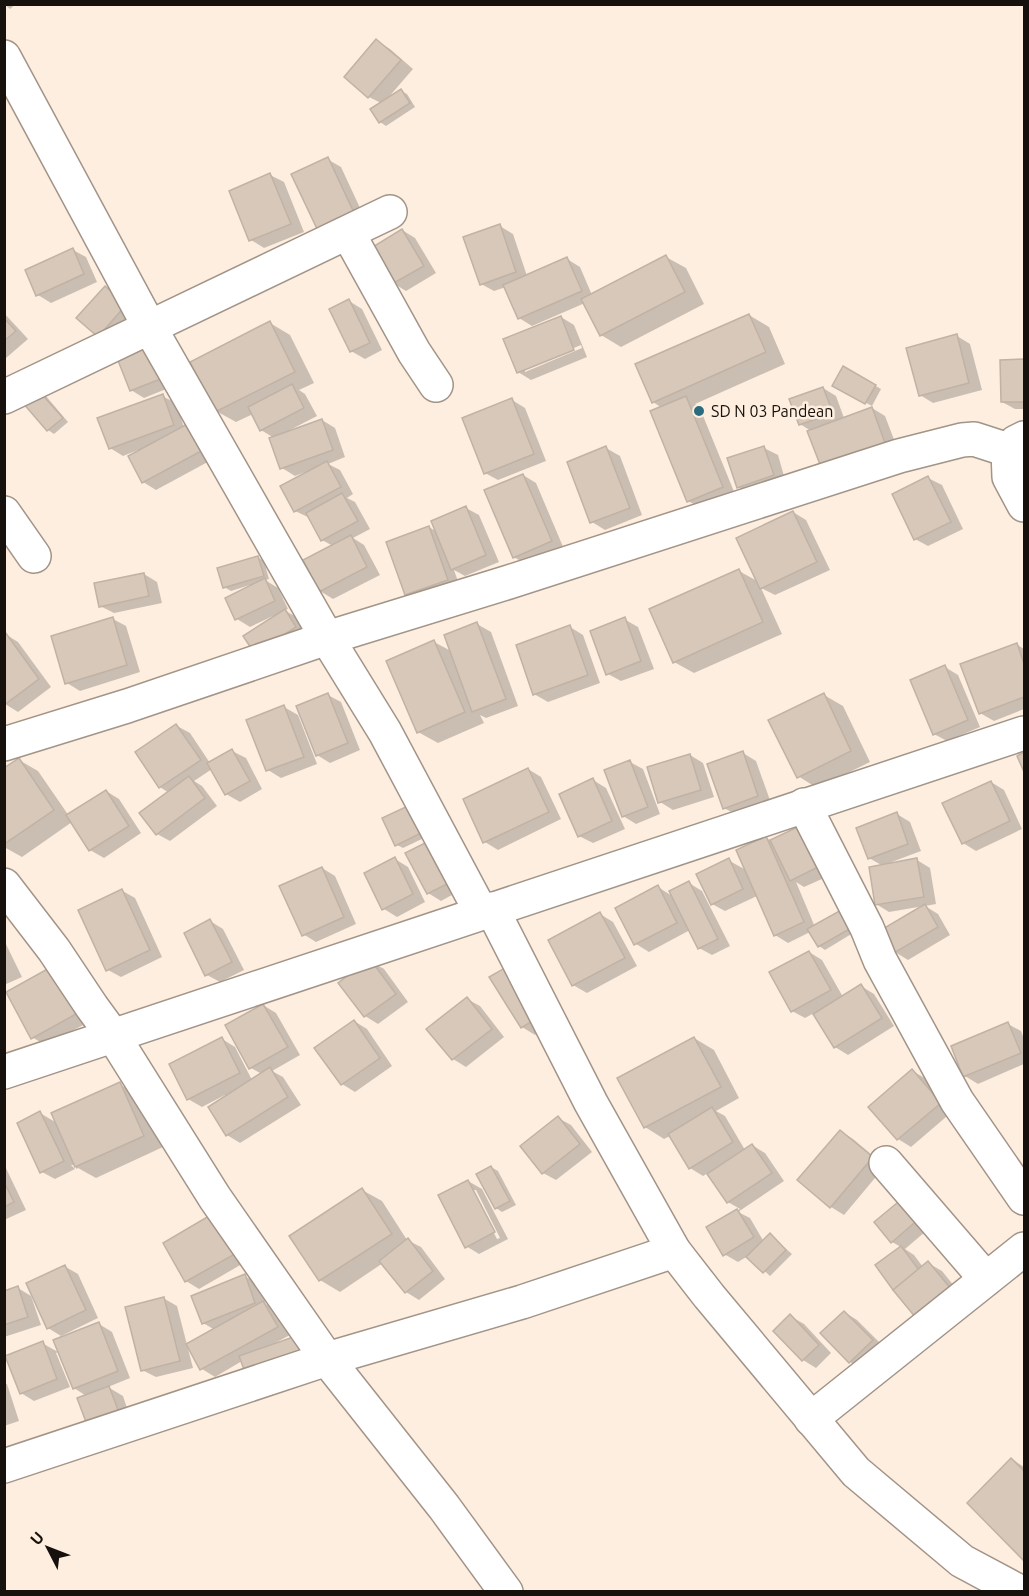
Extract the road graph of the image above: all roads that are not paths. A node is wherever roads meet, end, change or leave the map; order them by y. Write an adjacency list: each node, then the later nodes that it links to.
1 (4, 57): 4 (street)
2 (390, 212): 3 (street)
3 (348, 233): 4 (street); 5 (street)
4 (150, 328): 6 (street); 11 (street)
5 (436, 385)
6 (4, 397)
7 (1016, 444): 8 (street); 11 (street)
8 (1024, 504)
9 (4, 513): 10 (street)
10 (34, 556)
11 (327, 638): 13 (street); 16 (street)
12 (1024, 733): 14 (street)
13 (4, 744)
14 (804, 805): 16 (street); 20 (street)
15 (4, 885): 17 (street)
16 (486, 910): 17 (street); 22 (street)
17 (114, 1037): 18 (street); 24 (street)
18 (4, 1072)
19 (886, 1162): 23 (street)
20 (1024, 1198)
21 (1024, 1249): 23 (street)
22 (674, 1251): 24 (street); 25 (street)
23 (986, 1279): 25 (street)
24 (327, 1359): 26 (street); 27 (street)
25 (811, 1419): 28 (street)
26 (4, 1466)
27 (506, 1592)
28 (1020, 1592)

